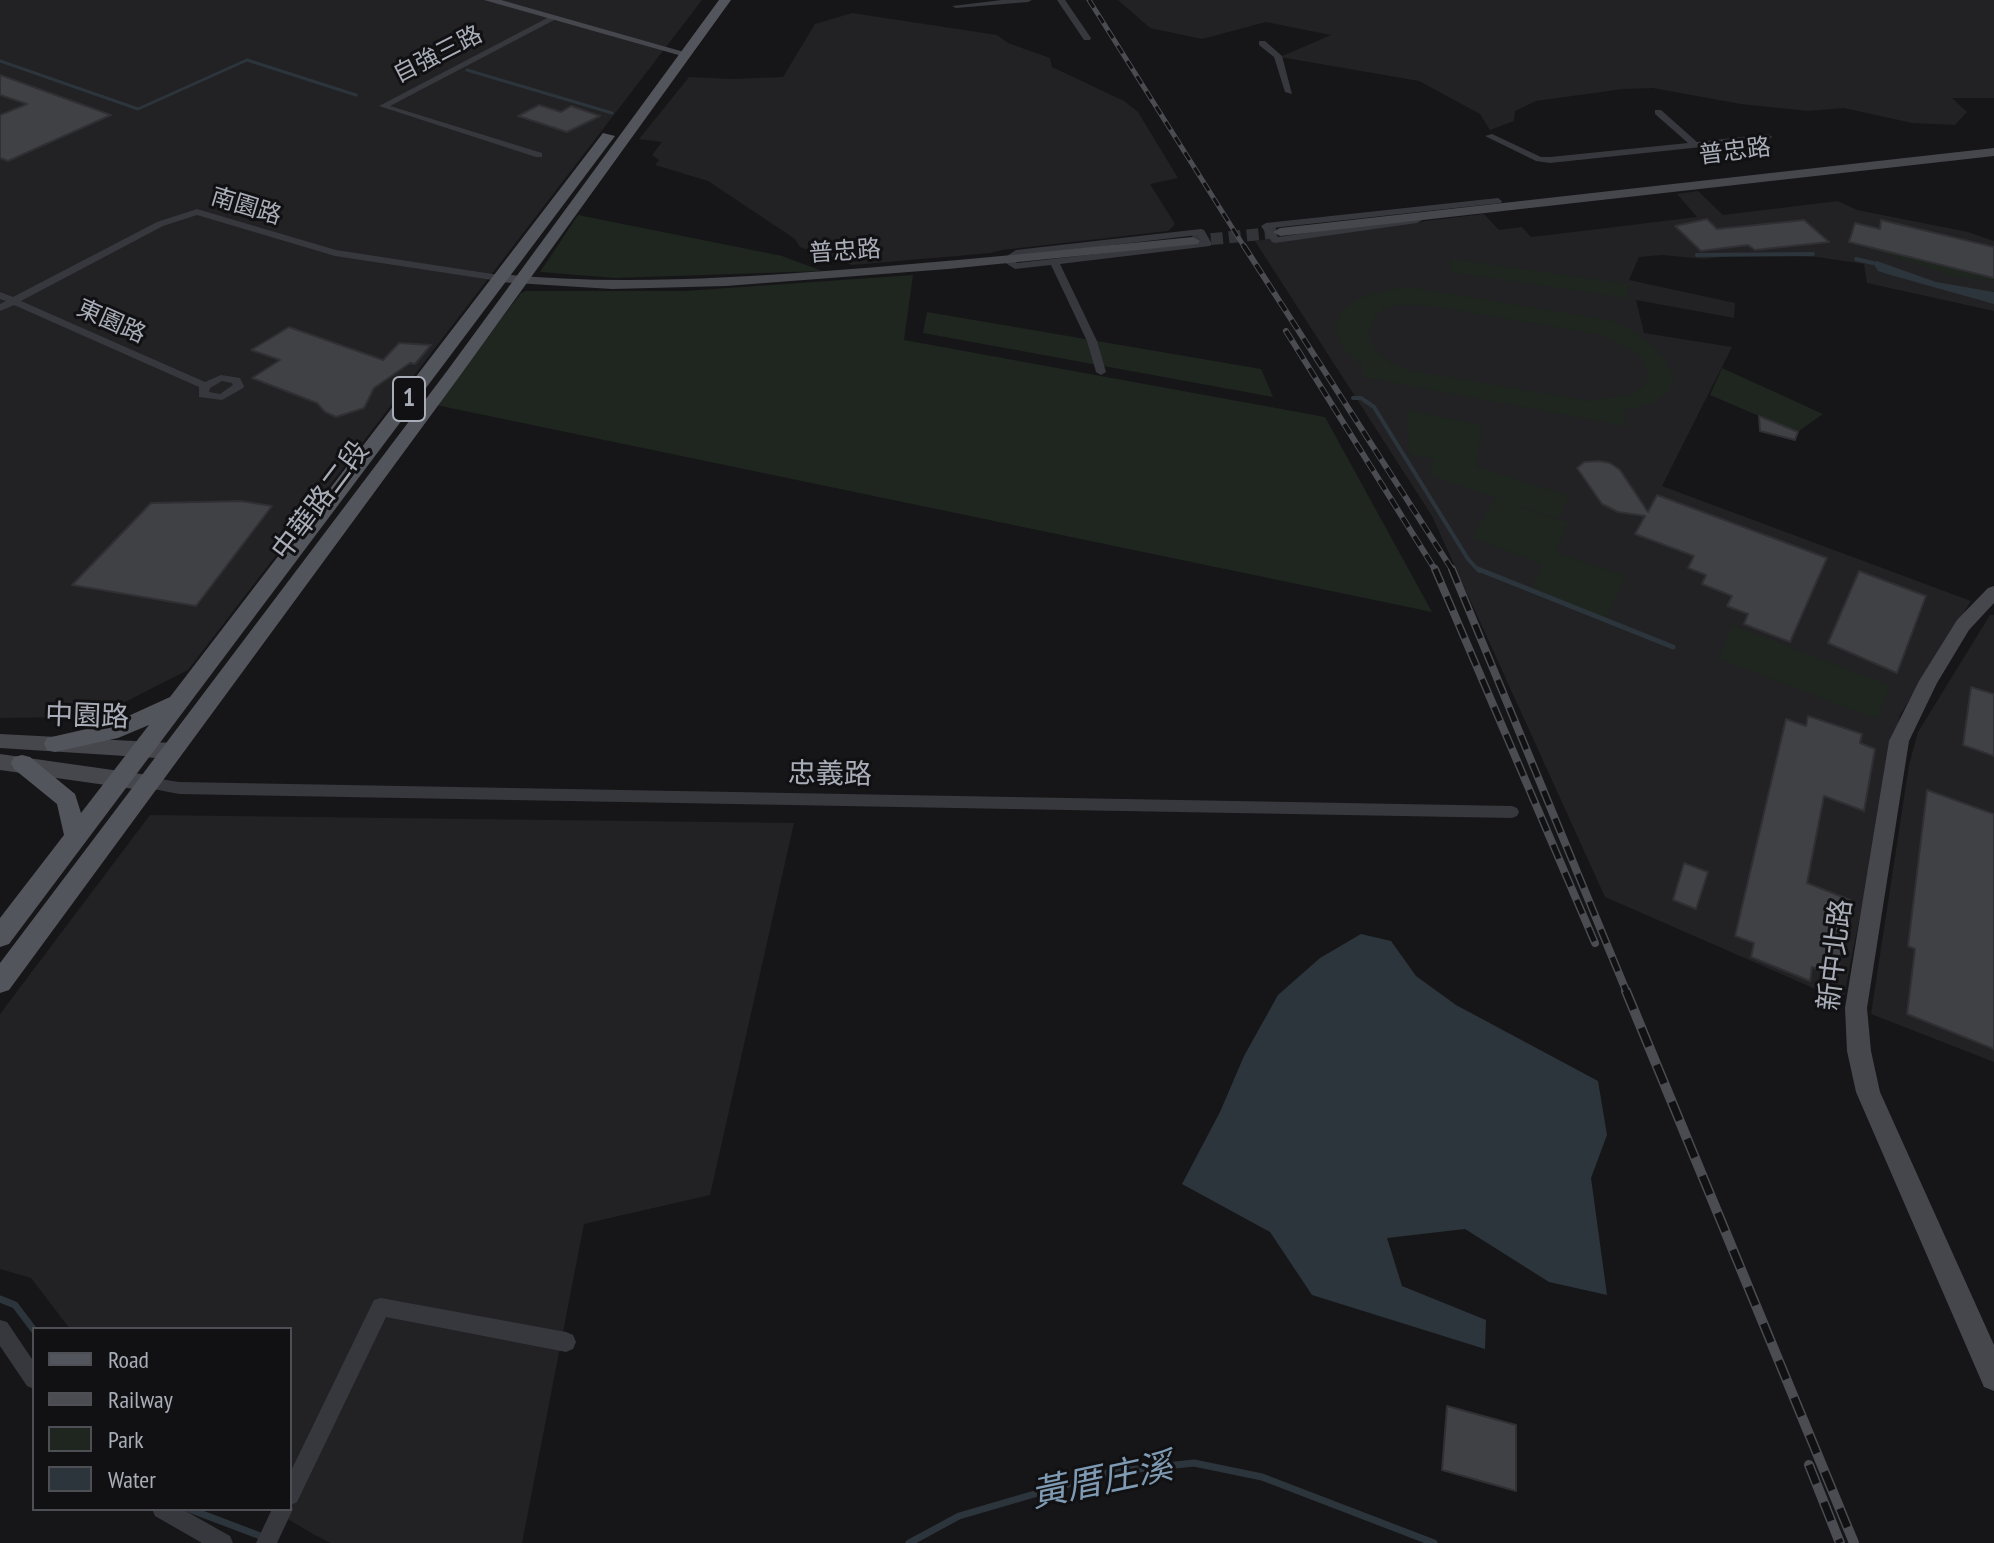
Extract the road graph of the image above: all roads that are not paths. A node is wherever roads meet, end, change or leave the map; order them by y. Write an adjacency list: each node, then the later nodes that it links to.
1 (489, 0): 8 (street)
2 (709, 0): 11 (main road, 1)
3 (725, 0): 11 (main road, 1)
4 (1018, 0): 5 (street); 7 (street)
5 (1028, 0)
6 (1061, 0): 9 (street)
7 (956, 6)
8 (554, 18): 11 (street); 18 (street, 自強三路)
9 (1087, 38)
10 (1262, 43): 12 (street)
11 (679, 52): 24 (main road, 中華路二段 / 1); 25 (main road, 中華路二段 / 1)
12 (1289, 92)
13 (1658, 112): 16 (street)
14 (1489, 136): 16 (street)
15 (1768, 137): 16 (street)
16 (1695, 145)
17 (1994, 149): 19 (street, 普忠路)
18 (539, 155)
19 (1498, 204): 19 (street); 20 (street, 普忠路)
20 (1280, 232)
21 (1193, 241): 22 (street, 普忠路)
22 (1006, 260): 23 (street); 23 (street); 25 (street, 普忠路)
23 (1054, 262): 29 (street)
24 (499, 278): 25 (street, 普忠路); 27 (street, 南園路); 32 (main road, 中華路二段 / 1)
25 (521, 281): 36 (main road, 中華路二段 / 1)
26 (0, 295): 27 (street, 東園路)
27 (15, 301): 28 (street, 南園路); 30 (street, 東園路)
28 (0, 308)
29 (1101, 372)
30 (205, 386)
31 (1992, 599): 47 (street, 新中北路)
32 (179, 701): 34 (main road); 35 (main road, 中華路二段 / 1)
33 (0, 741): 34 (street, 中園路)
34 (55, 744): 35 (street, 中園路)
35 (144, 748): 36 (street, 中園路); 38 (main road, 中華路二段 / 1)
36 (172, 751): 39 (main road, 中華路二段 / 1)
37 (11, 762): 38 (street, 中園路); 41 (main road)
38 (120, 778): 39 (street, 中園路); 41 (main road, 中華路二段 / 1)
39 (148, 783): 40 (street, 忠義路); 43 (main road, 中華路二段 / 1)
40 (1512, 812)
41 (76, 837): 42 (main road, 中華路二段 / 1)
42 (0, 937)
43 (0, 982)
44 (0, 1329): 46 (street)
45 (566, 1342): 48 (street)
46 (32, 1376)
47 (1994, 1377)
48 (292, 1491)
49 (166, 1511): 51 (street)
50 (280, 1515): 52 (street)
51 (223, 1543)
52 (266, 1543)

